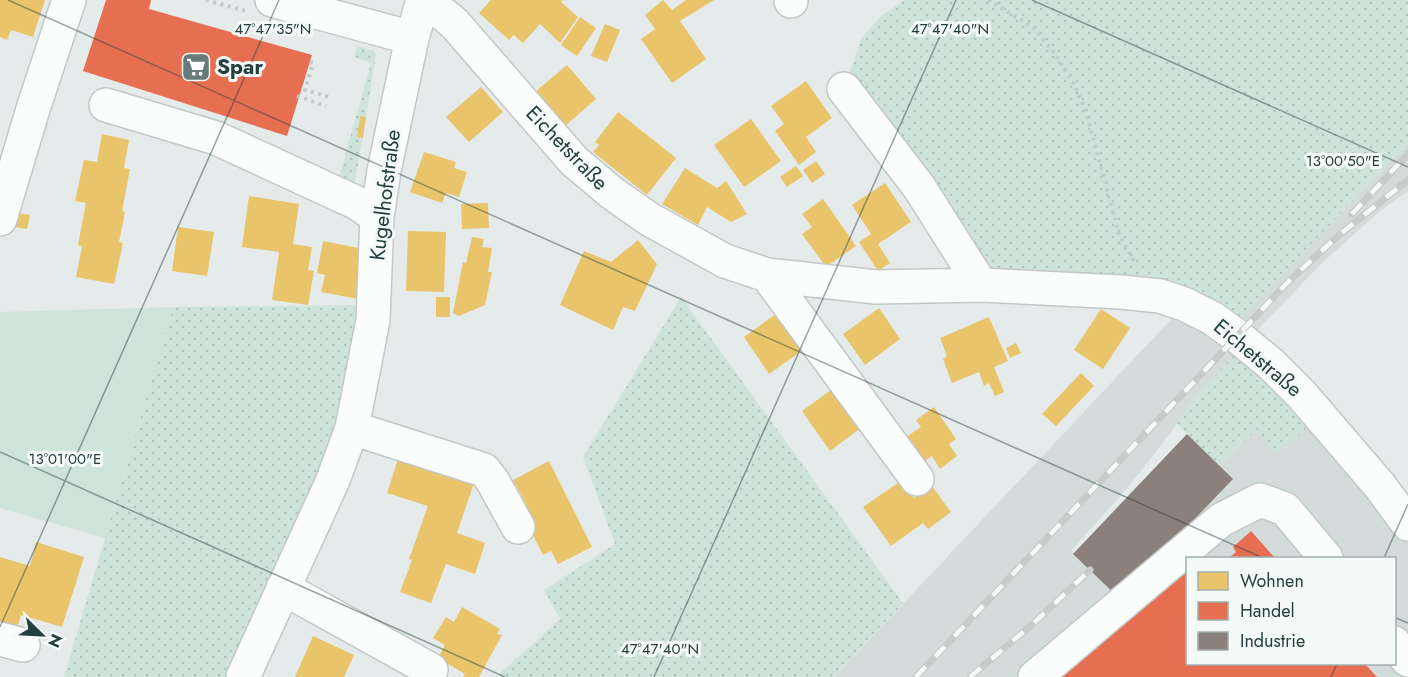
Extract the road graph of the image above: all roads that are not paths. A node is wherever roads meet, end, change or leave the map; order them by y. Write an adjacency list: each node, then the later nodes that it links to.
1 (69, 0): 8 (street)
2 (272, 0): 4 (street)
3 (424, 0): 4 (street, Kugelhofstraße); 9 (street, Eichetstraße)
4 (412, 38): 7 (street, Kugelhofstraße)
5 (844, 89): 10 (street)
6 (106, 105): 7 (street)
7 (377, 217): 11 (street, Kugelhofstraße)
8 (0, 219)
9 (767, 275): 10 (street, Eichetstraße); 12 (street)
10 (981, 285): 13 (street, Eichetstraße)
11 (352, 428): 14 (street); 16 (street, Kugelhofstraße)
12 (916, 479)
13 (1408, 524)
14 (518, 528)
15 (1325, 557): 21 (street)
16 (284, 588): 19 (street); 20 (street, Kugelhofstraße)
17 (1396, 644): 18 (street)
18 (1408, 660)
19 (431, 670)
20 (243, 677)
21 (1035, 677)

